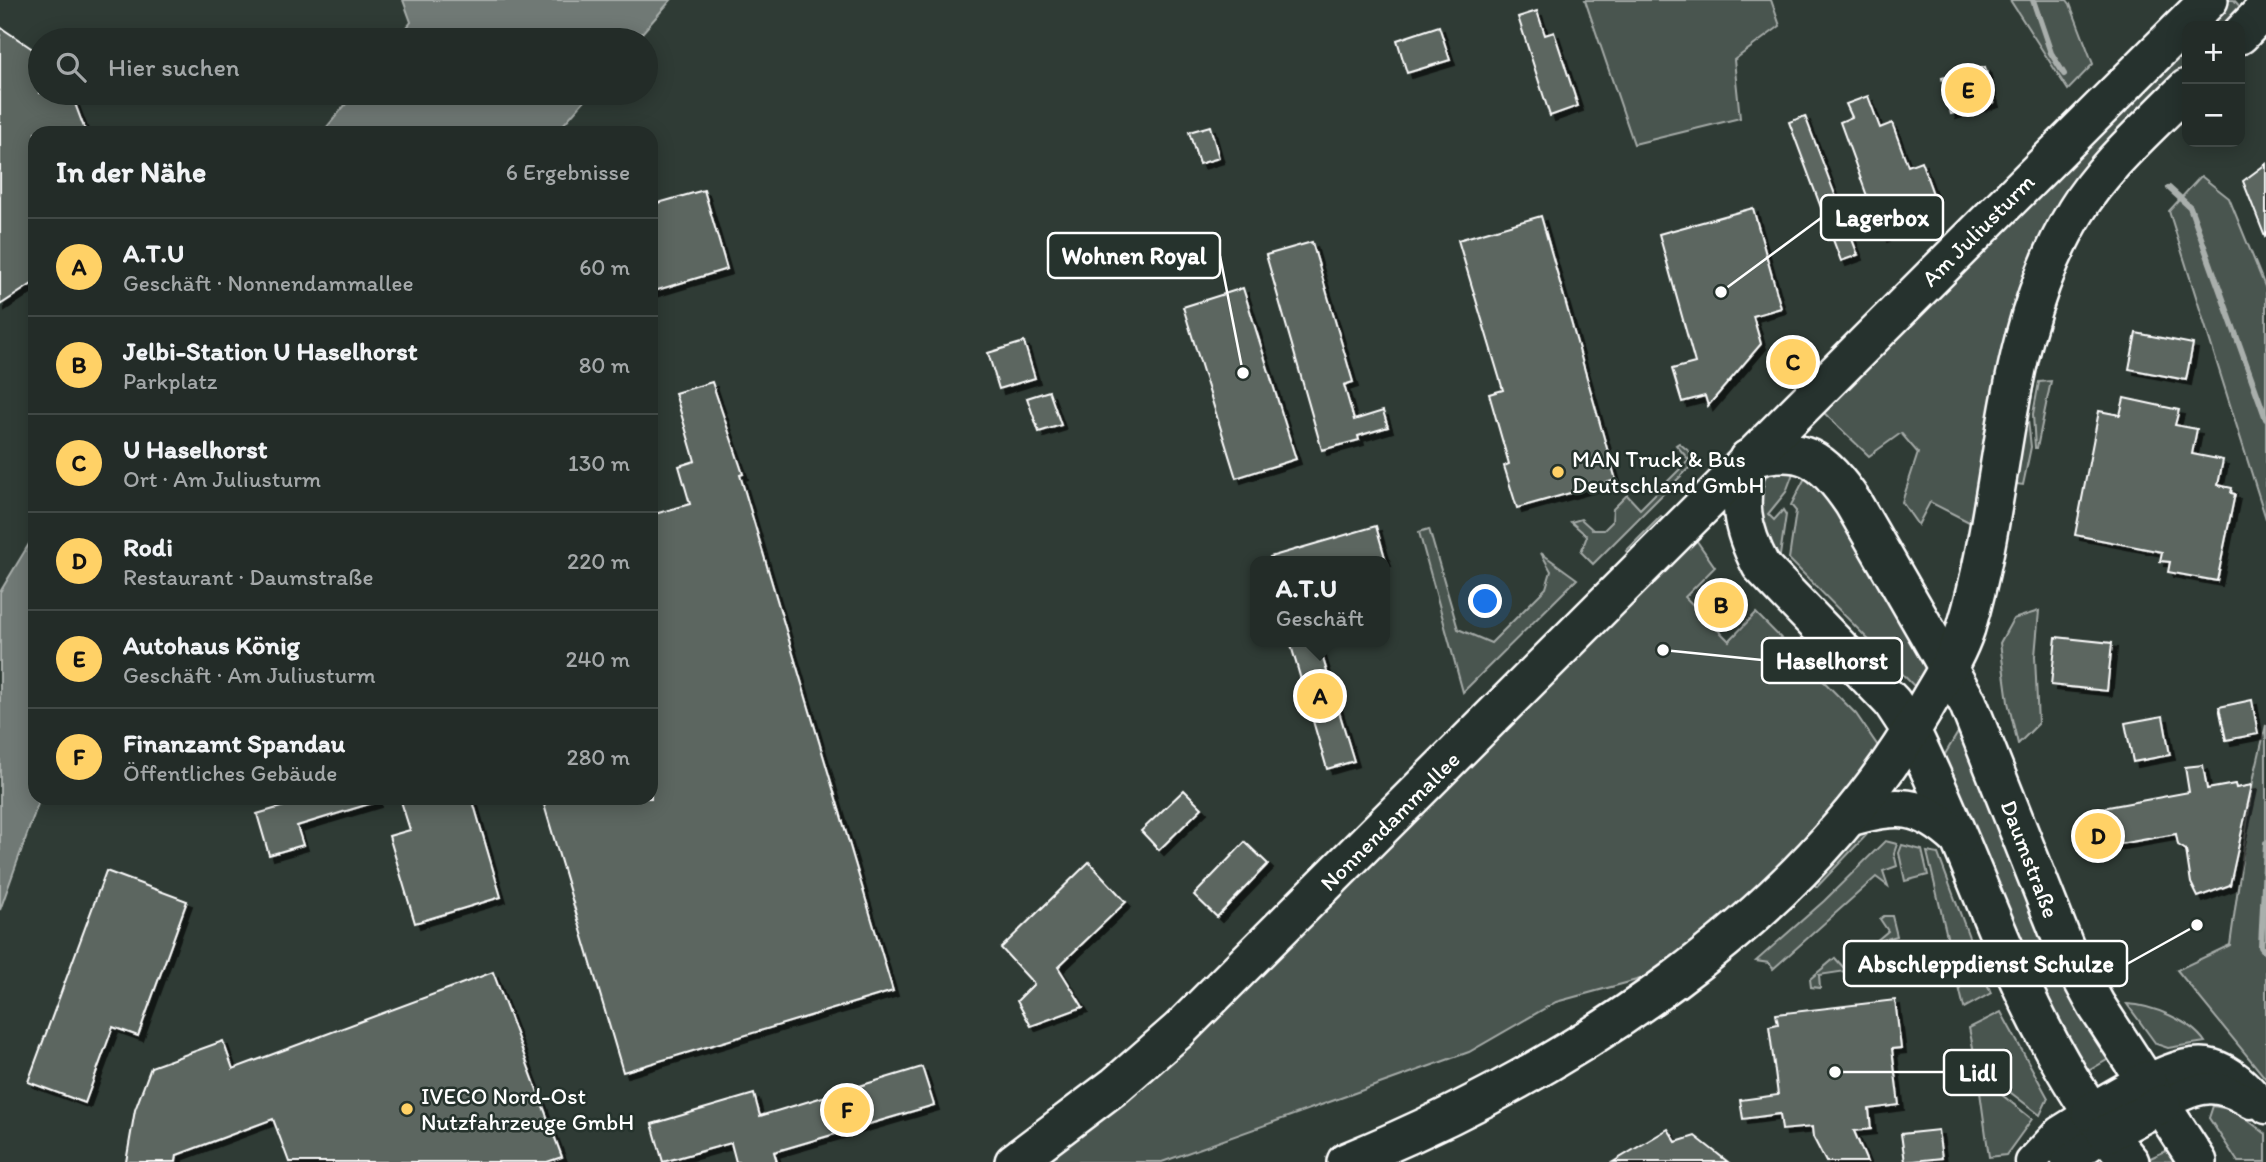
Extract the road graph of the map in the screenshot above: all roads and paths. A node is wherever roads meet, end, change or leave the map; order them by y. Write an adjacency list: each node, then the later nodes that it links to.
1 (2209, 0): 5 (main road, Am Juliusturm)
2 (2266, 8): 3 (main road)
3 (2245, 30)
4 (2182, 93): 6 (main road)
5 (1748, 459): 6 (main road, Daumstraße); 7 (main road); 13 (main road, Nonnendammallee)
6 (1948, 667): 7 (main road); 10 (main road, Daumstraße)
7 (1911, 731): 8 (main road); 9 (main road)
8 (1849, 817): 9 (main road); 14 (main road)
9 (1959, 839): 12 (main road)
10 (2155, 1092): 11 (street); 12 (main road); 18 (main road, Daumstraße)
11 (2266, 1110)
12 (2099, 1123): 15 (street); 16 (street); 17 (main road)
13 (1014, 1162)
14 (1346, 1162)
15 (2031, 1162)
16 (2067, 1162)
17 (2130, 1162)
18 (2199, 1162)

